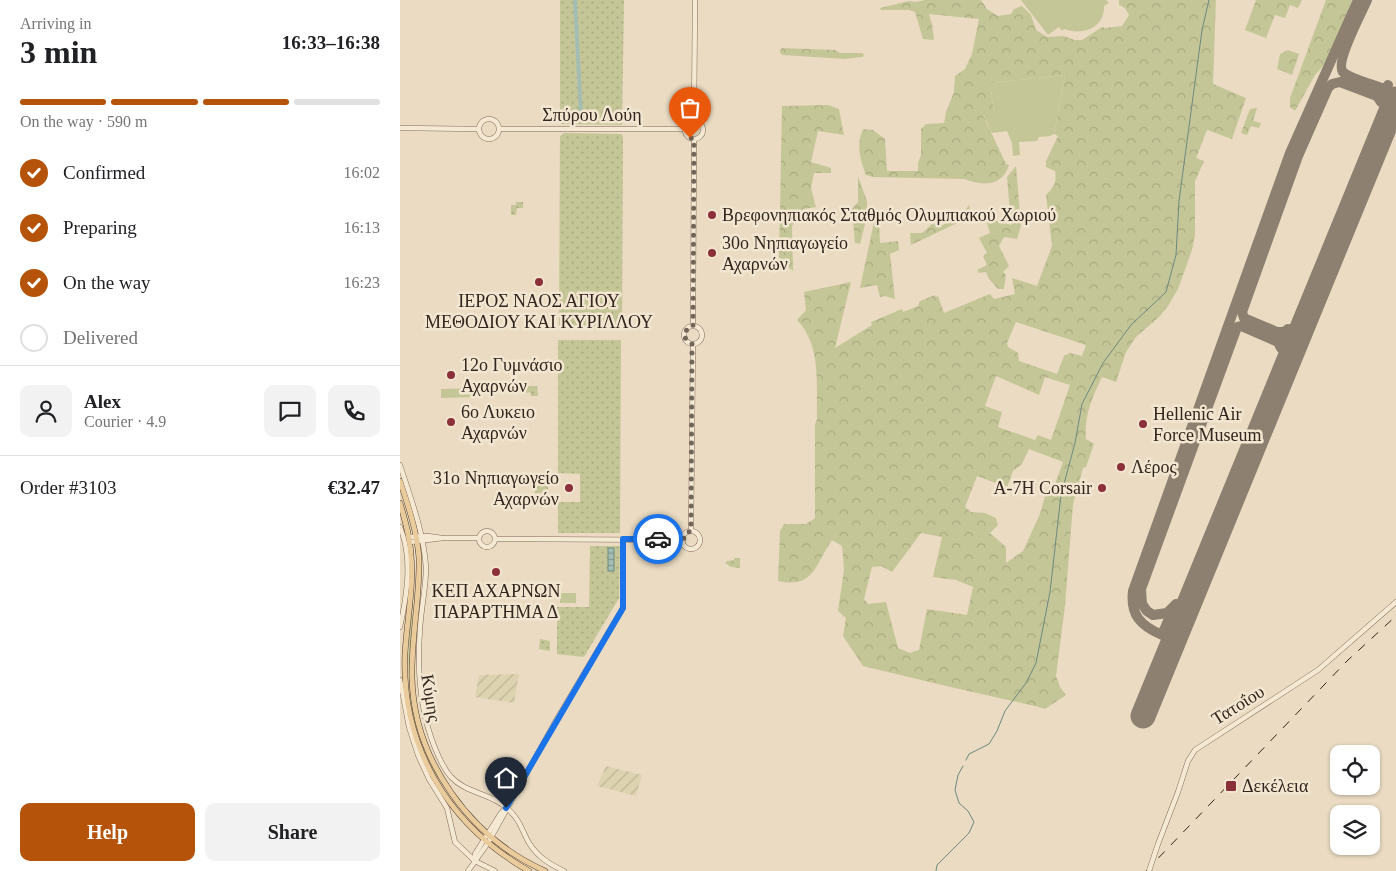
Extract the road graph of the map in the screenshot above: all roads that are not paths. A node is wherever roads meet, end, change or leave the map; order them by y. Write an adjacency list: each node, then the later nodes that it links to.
1 (695, 0): 2 (street)
2 (694, 121): 6 (street); 7 (street)
3 (400, 128): 4 (street)
4 (479, 129): 5 (street); 5 (street)
5 (499, 129): 6 (street, Σπύρου Λούη)
6 (685, 129): 7 (street)
7 (694, 139): 8 (street)
8 (693, 326): 9 (street); 9 (street)
9 (692, 344): 14 (street)
10 (400, 465): 18 (street)
11 (400, 480): 18 (main road, Κύμης)
12 (400, 503): 17 (main road, Κύμης)
13 (400, 526): 22 (street)
14 (691, 531): 20 (street); 20 (street)
15 (478, 538): 16 (street); 16 (street); 18 (street)
16 (495, 538): 19 (street)
17 (410, 539): 18 (street); 26 (main road, Κύμης)
18 (419, 539): 24 (street); 25 (main road, Κύμης)
19 (623, 539): 20 (street); 24 (street)
20 (683, 540)
21 (1396, 602): 33 (street, Τατοΐου, bridge)
22 (400, 627)
23 (400, 680): 27 (street)
24 (506, 808): 25 (street); 32 (street)
25 (489, 836): 26 (street); 31 (main road, Κύμης)
26 (486, 842): 27 (street); 30 (main road, Κύμης)
27 (475, 861): 28 (street); 29 (street)
28 (468, 871)
29 (495, 871)
30 (529, 871)
31 (545, 871)
32 (564, 871)
33 (1149, 871)

